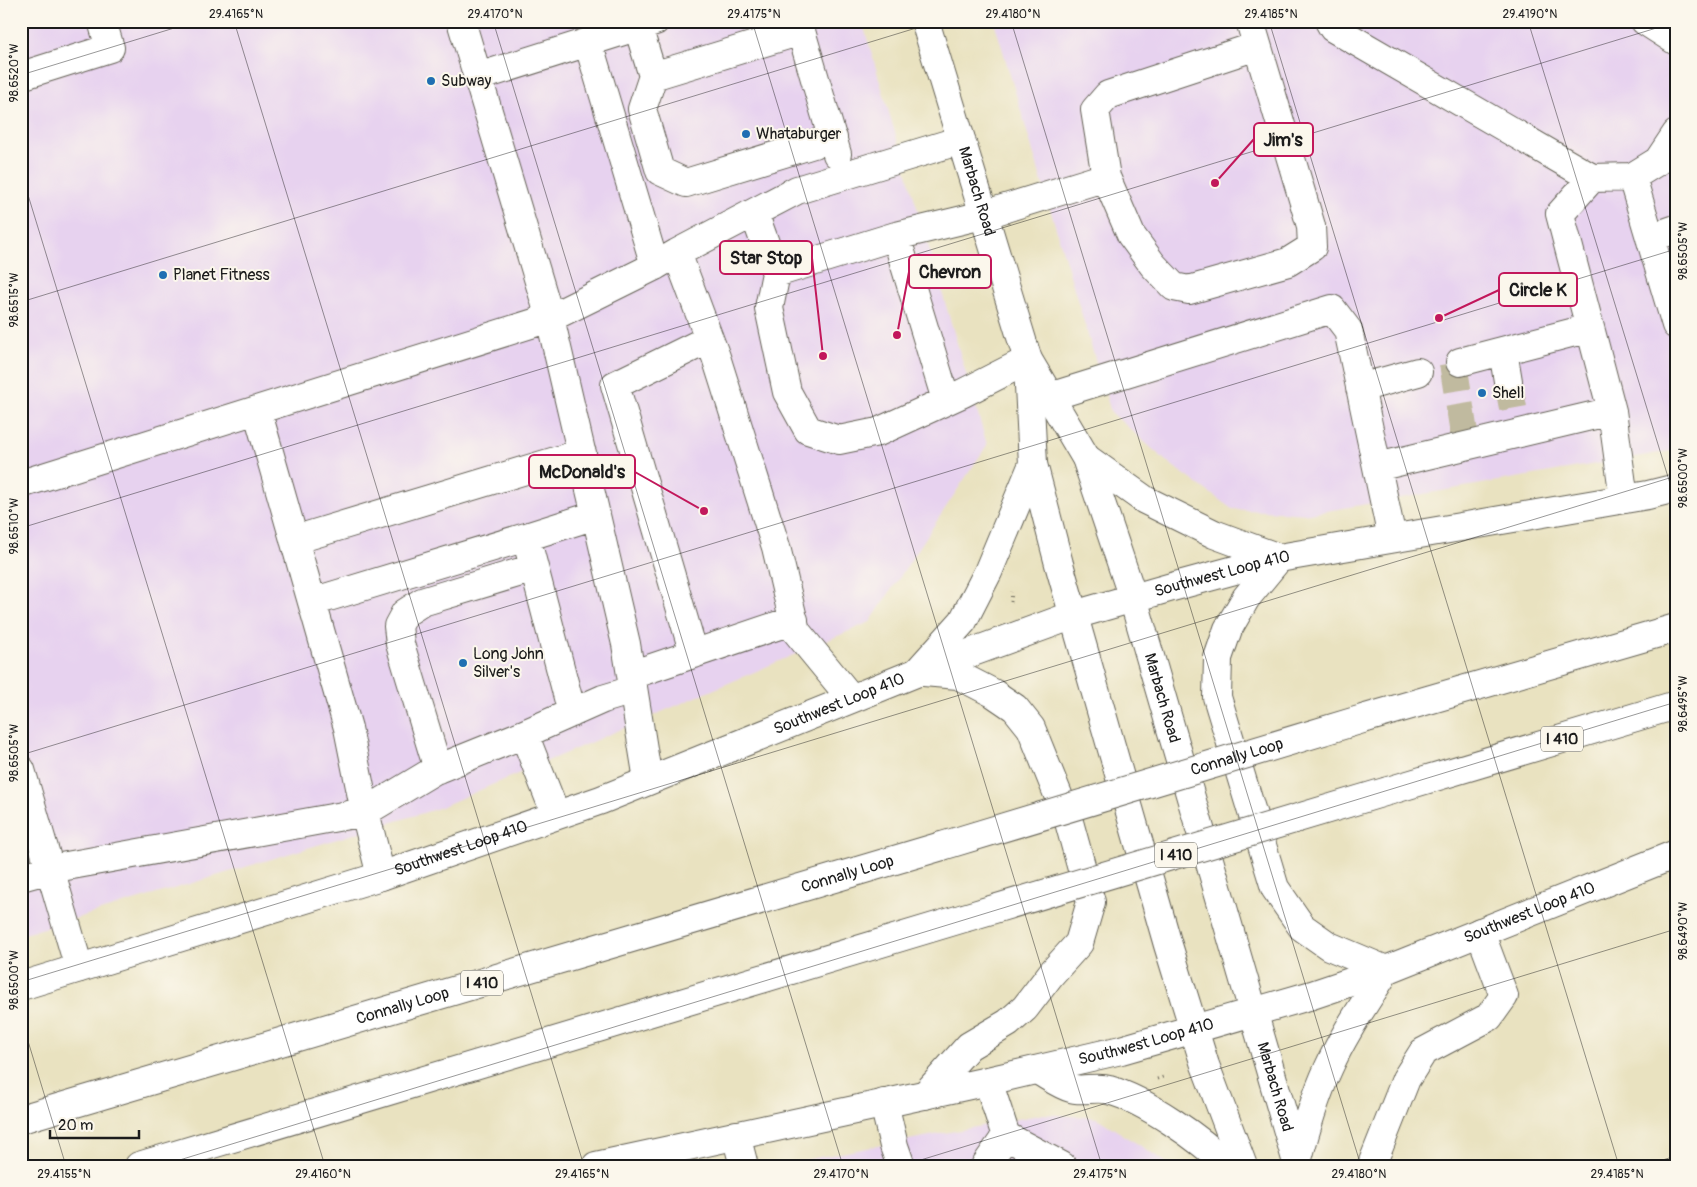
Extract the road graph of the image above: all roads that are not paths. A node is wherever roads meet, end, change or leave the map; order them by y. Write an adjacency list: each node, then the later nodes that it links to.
1 (102, 21): 11 (main road)
2 (461, 21): 13 (main road)
3 (925, 21): 16 (main road, Marbach Road)
4 (1330, 21): 20 (main road)
5 (1646, 21): 9 (main road)
6 (646, 24): 10 (main road); 12 (main road)
7 (799, 26): 12 (main road); 15 (main road)
8 (1254, 34): 18 (main road); 18 (main road)
9 (1676, 40)
10 (588, 42): 13 (main road); 26 (main road)
11 (21, 76)
12 (653, 76): 15 (main road)
13 (478, 77): 28 (main road)
14 (1676, 134): 19 (main road)
15 (832, 138): 17 (main road)
16 (960, 140): 17 (main road); 22 (main road, Marbach Road)
17 (844, 175): 21 (main road)
18 (1106, 177): 22 (main road)
19 (1632, 177): 20 (main road); 25 (main road)
20 (1592, 178): 30 (main road)
21 (754, 213): 26 (main road); 27 (main road)
22 (983, 215): 24 (main road); 33 (main road, Marbach Road)
23 (1676, 229): 25 (main road)
24 (896, 236): 27 (main road); 39 (main road)
25 (1650, 238): 29 (main road)
26 (666, 259): 28 (main road); 31 (main road)
27 (776, 273): 39 (main road)
28 (550, 318): 40 (main road); 42 (main road)
29 (1676, 325)
30 (1590, 328): 32 (main road); 41 (main road)
31 (713, 348): 58 (main road); 60 (main road)
32 (1503, 351): 34 (main road); 36 (main road)
33 (1028, 360): 38 (main road, Marbach Road); 39 (main road); 44 (main road, Marbach Road)
34 (1460, 362)
35 (1418, 372): 37 (main road)
36 (1508, 381)
37 (1360, 388): 38 (main road); 45 (main road)
38 (1049, 397): 43 (main road, Marbach Road)
39 (946, 400)
40 (257, 410): 46 (main road); 52 (main road)
41 (1612, 410): 45 (main road); 48 (main road)
42 (582, 453): 49 (main road); 52 (main road)
43 (1086, 458): 53 (main road); 55 (main road, Marbach Road)
44 (1033, 464): 57 (main road, Marbach Road); 61 (main road)
45 (1377, 467): 51 (main road)
46 (21, 484)
47 (1676, 488): 48 (main road, Southwest Loop 410)
48 (1624, 499): 51 (main road, Southwest Loop 410)
49 (596, 515): 50 (main road); 62 (main road)
50 (526, 537): 54 (main road); 56 (main road)
51 (1392, 538): 53 (main road, Southwest Loop 410)
52 (294, 540): 56 (main road)
53 (1279, 558): 55 (main road, Southwest Loop 410); 80 (main road)
54 (534, 568): 65 (main road); 68 (main road)
55 (1132, 598): 57 (main road, Southwest Loop 410); 82 (main road, Marbach Road)
56 (312, 602): 72 (main road)
57 (1074, 615): 61 (main road, Southwest Loop 410); 83 (main road, Marbach Road)
58 (794, 620): 60 (main road); 63 (main road)
59 (1676, 628): 88 (main road, Connally Loop / I 410, bridge)
60 (694, 654): 62 (main road)
61 (918, 672): 63 (main road, Southwest Loop 410); 86 (main road)
62 (632, 683): 65 (main road); 71 (main road)
63 (851, 698): 71 (main road, Southwest Loop 410)
64 (1676, 704): 70 (main road, I 410)
65 (572, 713): 67 (main road)
66 (1676, 724): 70 (main road)
67 (524, 734): 68 (main road); 73 (main road)
68 (438, 769): 72 (main road)
69 (21, 770): 75 (main road)
70 (1448, 773): 93 (main road, I 410, bridge)
71 (648, 780): 73 (main road, Southwest Loop 410)
72 (365, 812): 75 (main road); 76 (main road)
73 (556, 815): 76 (main road, Southwest Loop 410)
74 (1676, 854): 78 (main road, Southwest Loop 410)
75 (50, 869): 77 (main road); 79 (main road)
76 (381, 876): 79 (main road, Southwest Loop 410)
77 (21, 877)
78 (1480, 932): 80 (main road, Southwest Loop 410); 100 (main road)
79 (79, 968): 81 (main road, Southwest Loop 410)
80 (1386, 970): 82 (main road, Southwest Loop 410); 92 (main road)
81 (21, 986)
82 (1254, 1012): 83 (main road, Southwest Loop 410); 92 (main road, Marbach Road)
83 (1194, 1029): 84 (main road, Southwest Loop 410); 99 (main road, Marbach Road)
84 (1037, 1070): 85 (main road, Southwest Loop 410); 98 (main road)
85 (988, 1081): 86 (main road, Southwest Loop 410); 90 (main road)
86 (925, 1095): 87 (main road, Southwest Loop 410)
87 (884, 1103): 89 (main road, Southwest Loop 410); 96 (main road)
88 (21, 1119)
89 (736, 1136): 94 (main road, Southwest Loop 410); 95 (main road)
90 (1006, 1136): 91 (main road); 97 (main road)
91 (1056, 1164)
92 (1298, 1164)
93 (138, 1166)
94 (596, 1166)
95 (744, 1166)
96 (901, 1166)
97 (985, 1166)
98 (1228, 1166)
99 (1243, 1166)
100 (1375, 1166)

